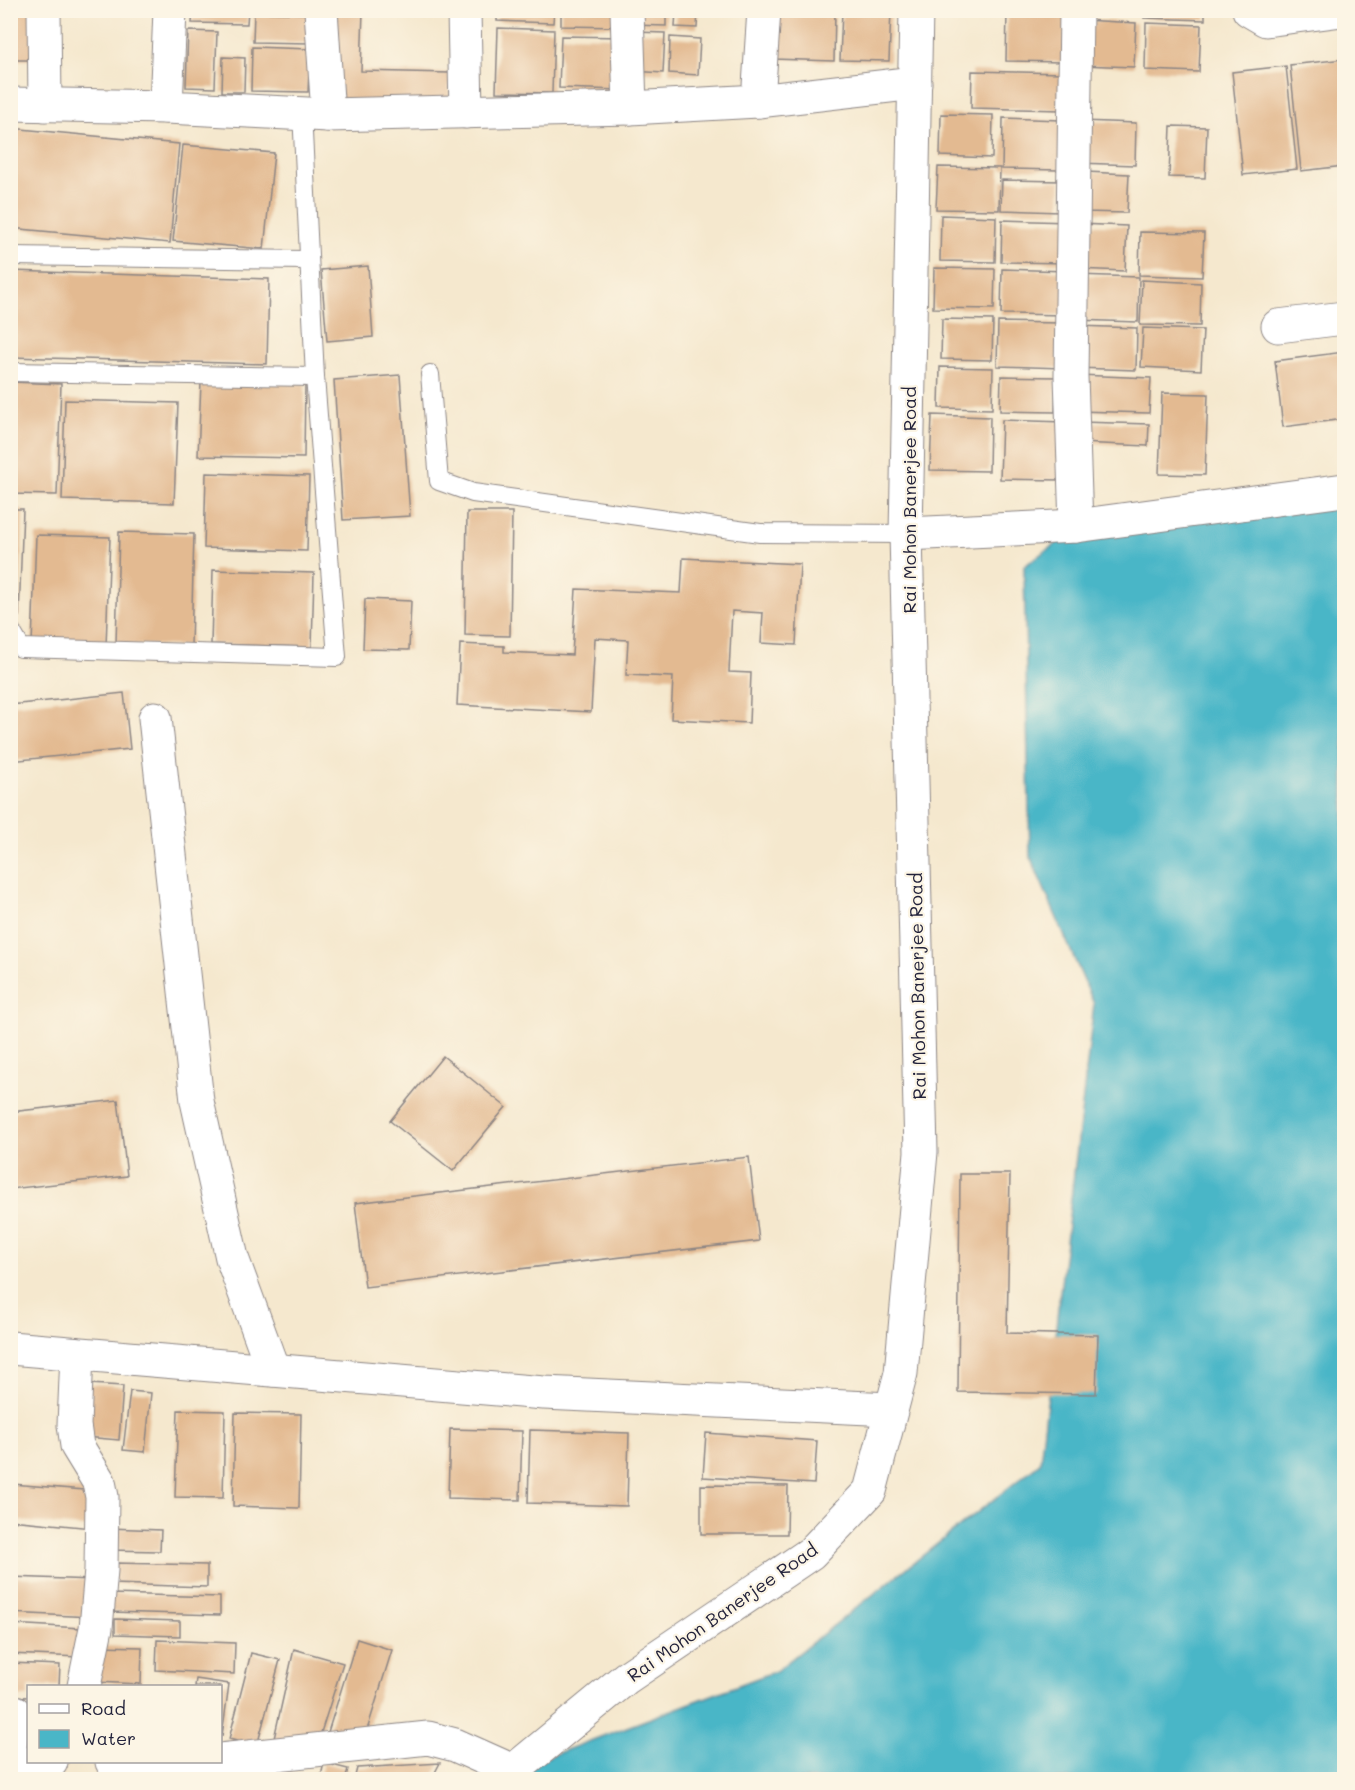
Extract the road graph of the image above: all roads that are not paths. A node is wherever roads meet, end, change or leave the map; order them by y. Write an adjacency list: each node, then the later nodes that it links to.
1 (44, 10): 14 (street)
2 (170, 10): 15 (street)
3 (321, 10): 18 (street)
4 (464, 10): 17 (street)
5 (627, 10): 16 (street)
6 (764, 10): 12 (street)
7 (916, 10): 11 (street, Rai Mohon Banerjee Road)
8 (1076, 10): 27 (street)
9 (1249, 10): 10 (street)
10 (1342, 10)
11 (915, 83): 12 (street); 28 (street, Rai Mohon Banerjee Road)
12 (758, 101): 16 (street)
13 (10, 104): 14 (street)
14 (45, 105): 15 (street)
15 (166, 107): 18 (street)
16 (630, 108): 17 (street)
17 (466, 112): 18 (street)
18 (315, 113): 20 (lane)
19 (10, 256): 20 (lane)
20 (307, 260): 25 (lane)
21 (1344, 318): 22 (street)
22 (1278, 326)
23 (10, 372): 25 (lane)
24 (430, 374): 28 (lane)
25 (315, 377): 29 (lane)
26 (1344, 490): 27 (street)
27 (1076, 526): 28 (street)
28 (906, 534): 34 (street, Rai Mohon Banerjee Road)
29 (10, 629)
30 (155, 718): 33 (street)
31 (10, 1348): 32 (street)
32 (77, 1354): 33 (street); 35 (street)
33 (273, 1370): 34 (street)
34 (891, 1409): 43 (street, Rai Mohon Banerjee Road)
35 (84, 1685)
36 (10, 1712): 37 (street)
37 (10, 1747)
38 (222, 1760): 43 (street)
39 (30, 1763): 42 (street)
40 (152, 1763): 41 (street)
41 (184, 1763)
42 (10, 1765)
43 (510, 1775)

